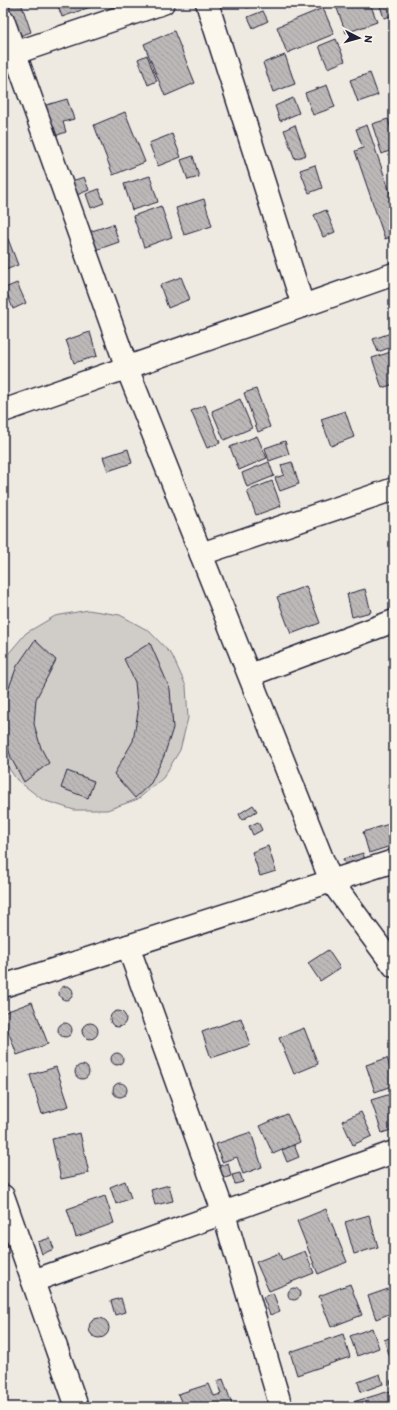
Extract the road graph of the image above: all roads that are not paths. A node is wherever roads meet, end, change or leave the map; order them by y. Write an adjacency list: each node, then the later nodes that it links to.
1 (163, 3): 4 (street)
2 (207, 3): 6 (street)
3 (3, 20): 4 (street)
4 (9, 55): 7 (street)
5 (394, 274): 6 (street)
6 (303, 306): 7 (street)
7 (127, 368): 8 (street); 10 (street)
8 (3, 411)
9 (394, 489): 10 (street)
10 (202, 554): 12 (street)
11 (394, 622): 12 (street)
12 (250, 675): 14 (street)
13 (394, 861): 14 (street)
14 (331, 881): 15 (street); 16 (street)
15 (128, 946): 17 (street); 20 (street)
16 (394, 966)
17 (3, 986)
18 (394, 1152): 20 (street)
19 (3, 1196): 21 (street)
20 (224, 1214): 21 (street); 23 (street)
21 (33, 1281): 22 (street)
22 (77, 1407)
23 (281, 1407)

